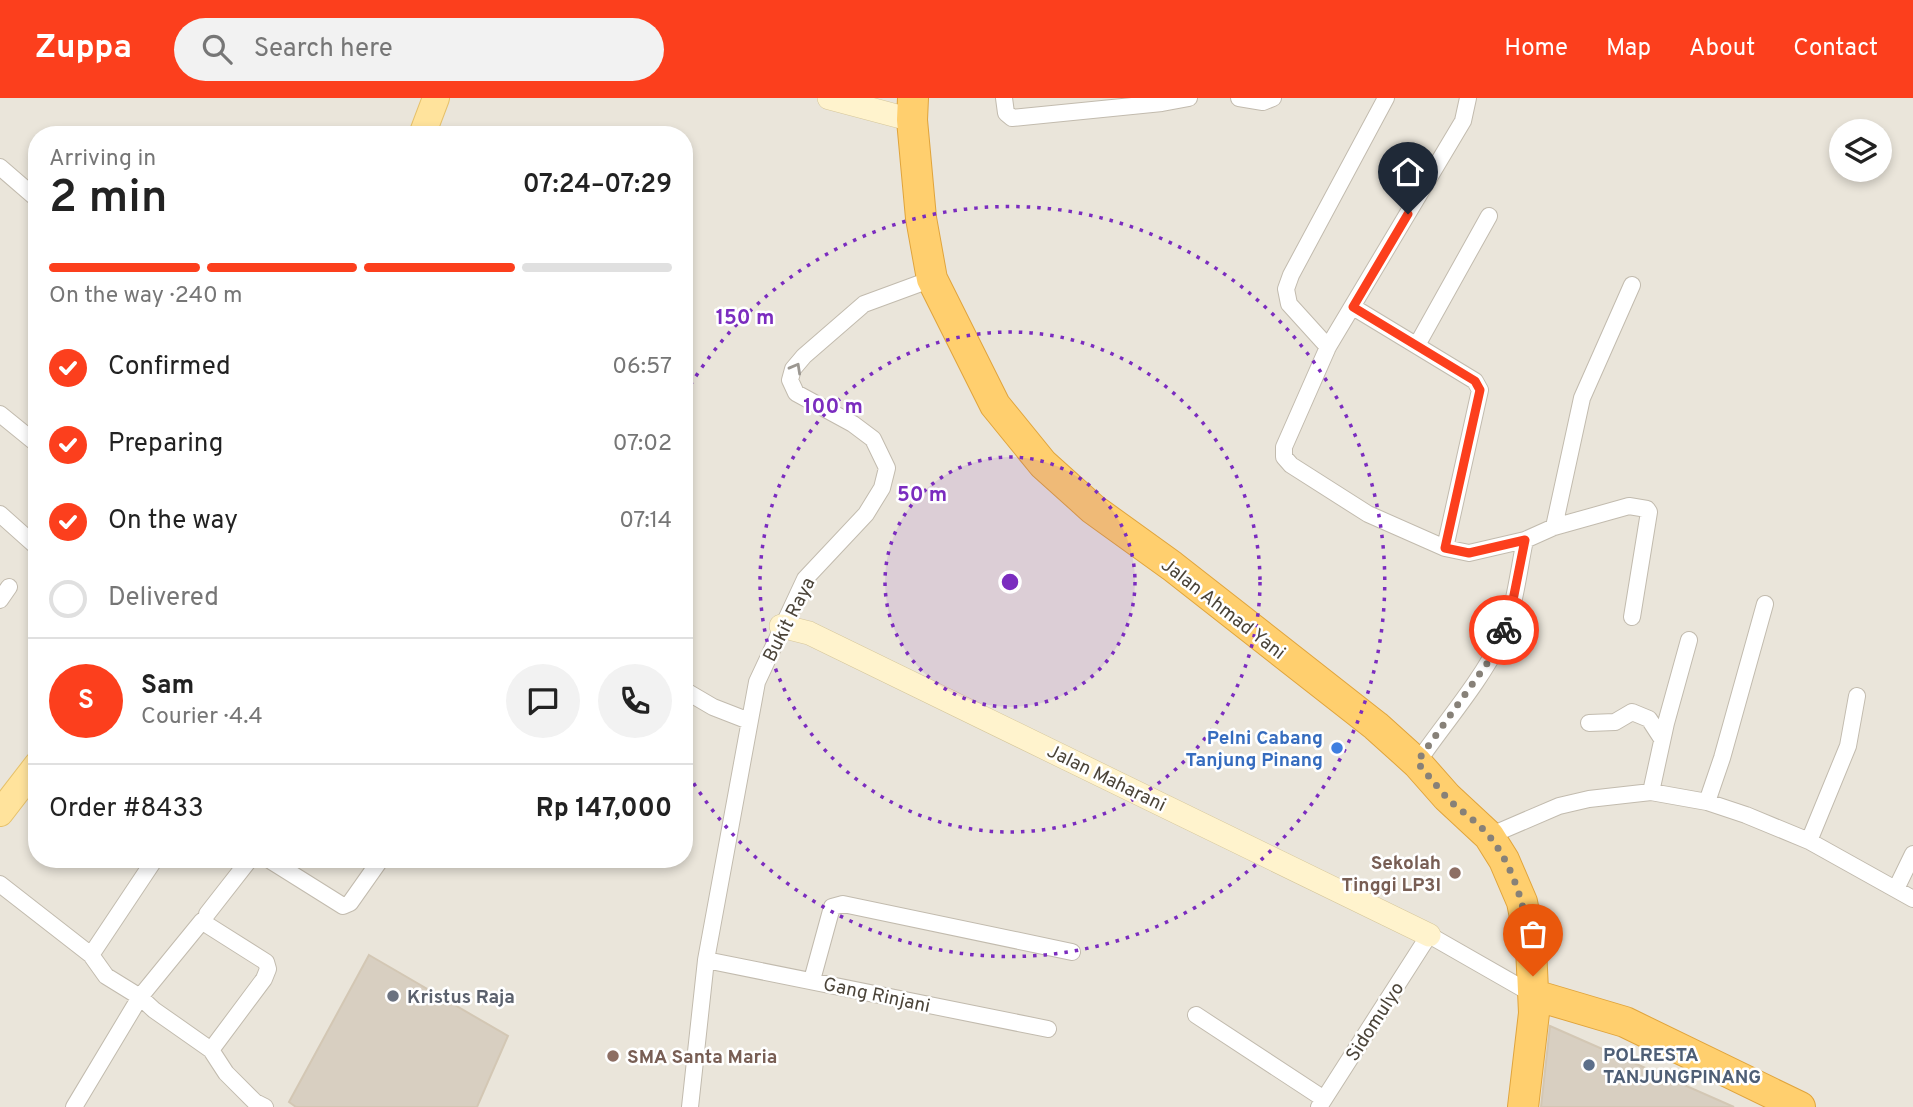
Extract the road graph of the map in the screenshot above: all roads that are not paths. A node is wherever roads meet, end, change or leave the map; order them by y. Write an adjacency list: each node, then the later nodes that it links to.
1 (436, 98): 10 (main road)
2 (829, 98): 9 (street)
3 (1004, 98): 4 (street)
4 (1189, 98)
5 (1239, 98): 6 (street)
6 (1273, 98)
7 (1386, 98): 18 (street)
8 (1468, 98): 16 (street)
9 (912, 109): 14 (highway, Jalan Ahmad Yani)
10 (425, 126)
11 (0, 167): 12 (street)
12 (28, 191)
13 (1489, 216): 17 (street)
14 (932, 279): 28 (street, Bukit Raya, one-way to 14); 35 (highway, Jalan Ahmad Yani)
15 (1632, 285): 22 (street)
16 (1353, 307): 17 (street); 18 (street)
17 (1417, 345): 25 (street)
18 (1328, 347): 25 (street)
19 (0, 414): 20 (street)
20 (28, 437)
21 (0, 514): 23 (street)
22 (1554, 527): 24 (street); 27 (street)
23 (28, 539)
24 (1525, 540): 25 (street); 35 (street)
25 (1445, 548)
26 (1765, 604): 38 (street)
27 (1632, 617)
28 (781, 626): 32 (street, Bukit Raya); 51 (street, Jalan Maharani)
29 (1689, 640): 34 (street)
30 (693, 695): 32 (street)
31 (1857, 696): 41 (street)
32 (749, 722): 54 (street, Bukit Raya)
33 (1589, 723): 34 (street)
34 (1662, 739): 37 (street)
35 (1417, 762): 40 (highway, Jalan Ahmad Yani)
36 (28, 777): 39 (main road)
37 (1651, 792): 38 (street); 40 (street)
38 (1707, 803): 41 (street)
39 (0, 813)
40 (1489, 836): 56 (highway, Jalan Ahmad Yani)
41 (1809, 841): 48 (street)
42 (1913, 854): 48 (street)
43 (149, 868): 53 (street)
44 (244, 868): 50 (street)
45 (282, 868): 46 (street)
46 (375, 868)
47 (0, 884): 53 (street)
48 (1896, 889): 49 (street)
49 (1913, 899)
50 (206, 920): 57 (street); 60 (street)
51 (1429, 935): 56 (street); 61 (street, Sidomulyo)
52 (1072, 952): 55 (street)
53 (91, 955): 57 (street)
54 (706, 960): 55 (street, Gang Rinjani); 64 (street, Bukit Raya)
55 (812, 980): 59 (street, Gang Rinjani)
56 (1534, 995): 65 (highway, Jalan Ahmad Yani); 66 (highway)
57 (140, 998): 60 (street); 62 (street)
58 (1196, 1015): 61 (street)
59 (1048, 1029)
60 (211, 1050): 63 (street)
61 (1322, 1103)
62 (74, 1107)
63 (265, 1107)
64 (691, 1107)
65 (1523, 1107)
66 (1800, 1107)

